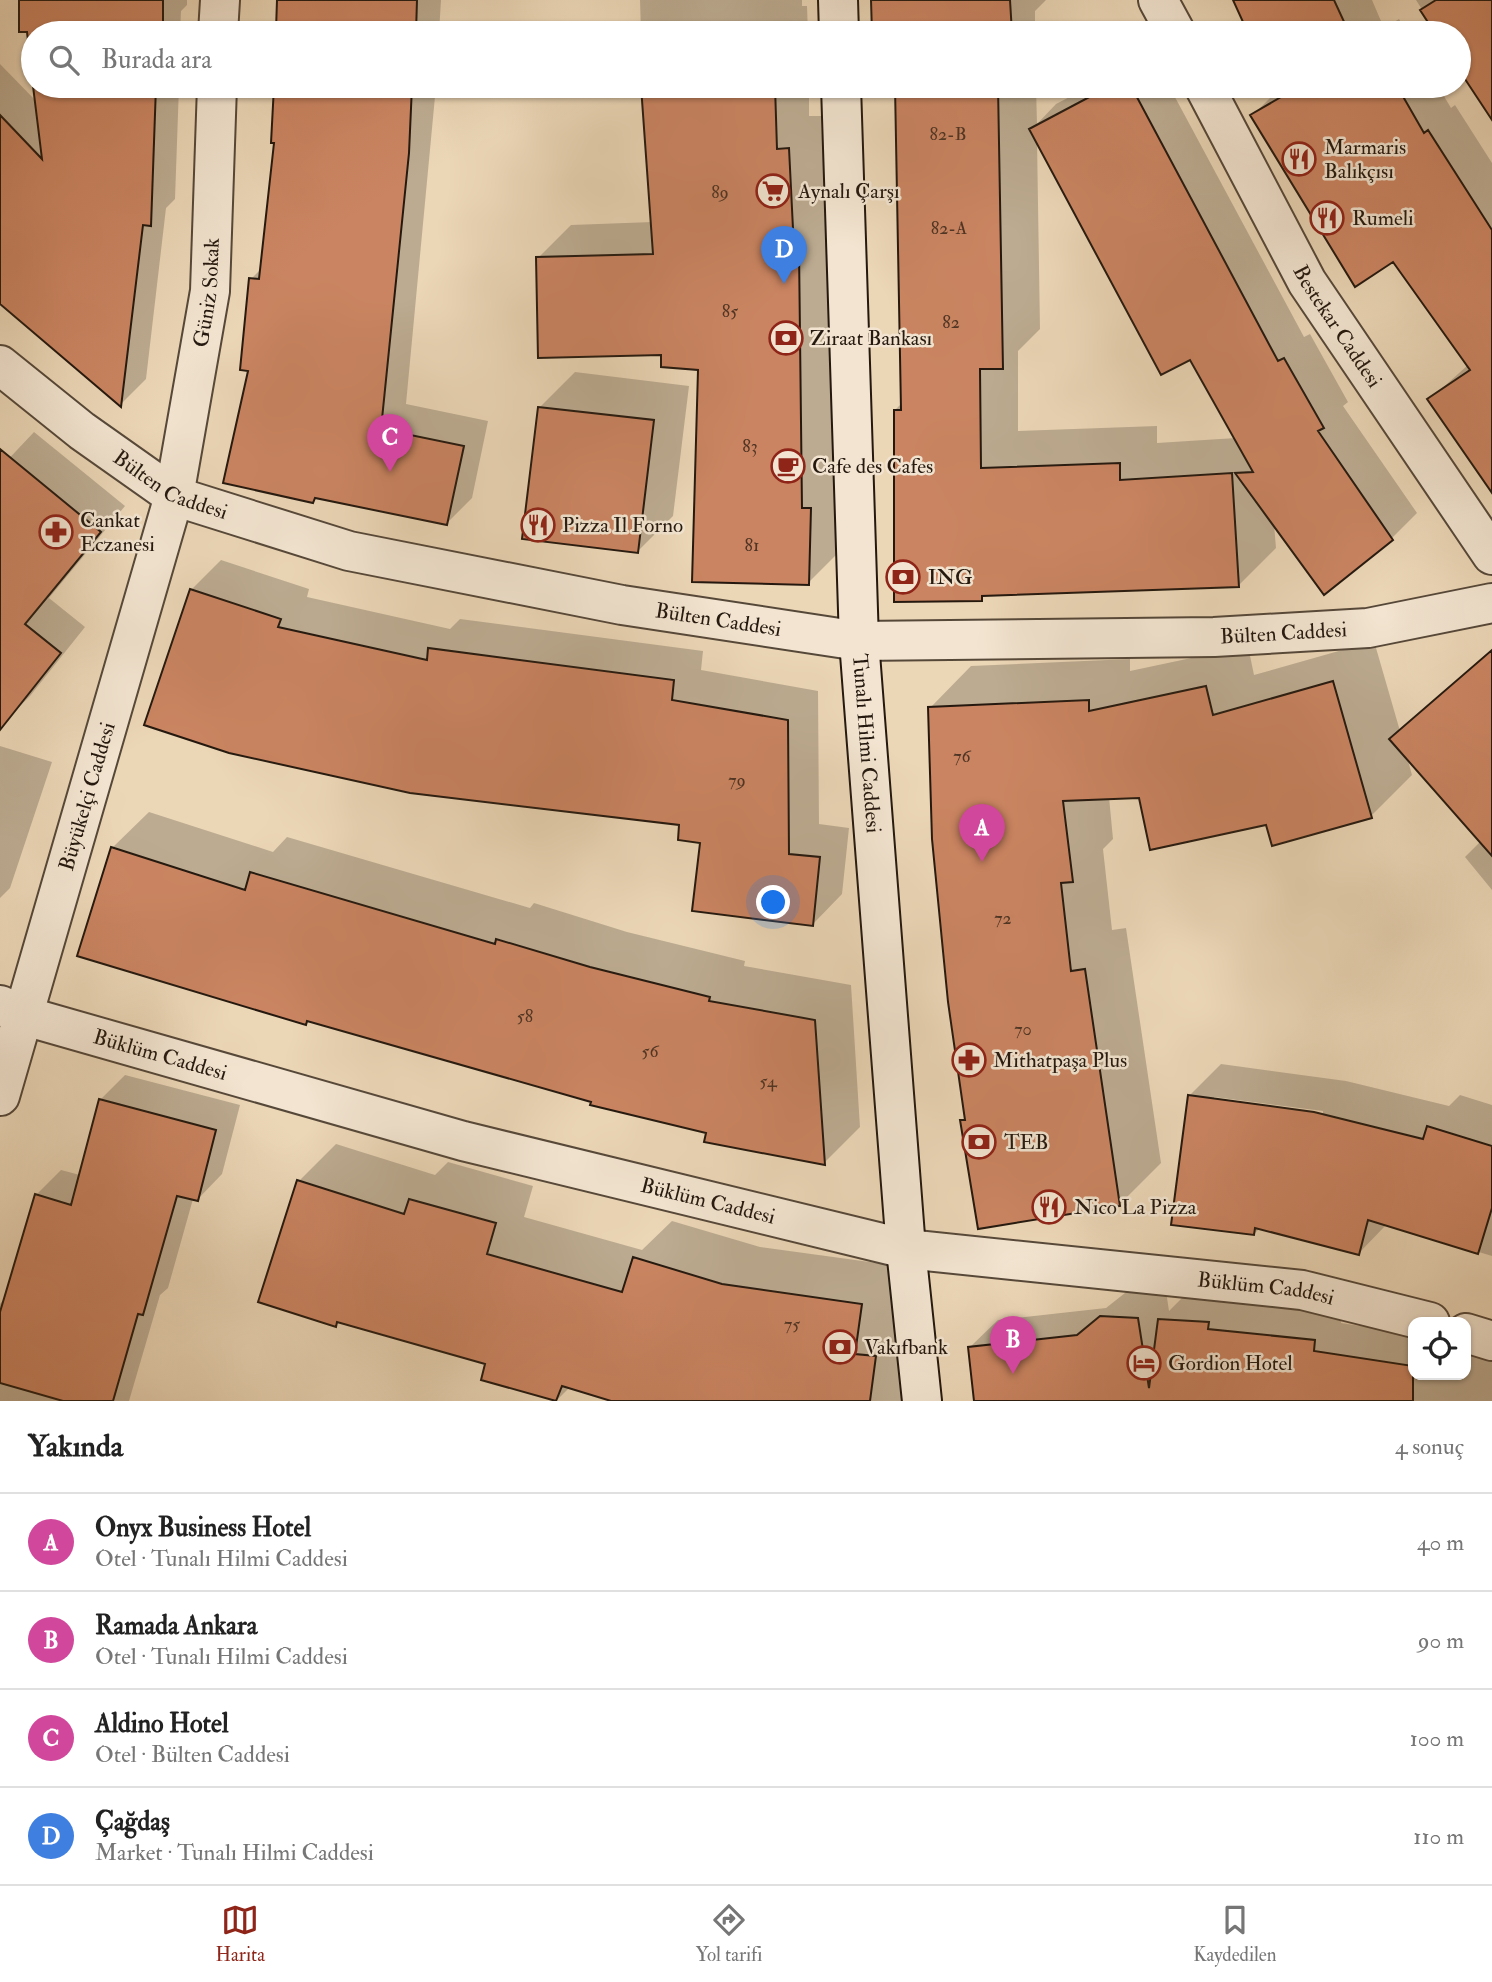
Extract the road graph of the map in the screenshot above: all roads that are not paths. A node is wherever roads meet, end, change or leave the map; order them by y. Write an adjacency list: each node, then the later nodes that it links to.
1 (220, 0): 4 (street)
2 (838, 0): 5 (street)
3 (1158, 0): 6 (street)
4 (219, 21)
5 (839, 21)
6 (1169, 21)
7 (217, 98): 11 (street, Güniz Sokak)
8 (841, 98): 14 (street, Tunalı Hilmi Caddesi)
9 (1210, 98): 12 (street, Bestekar Caddesi)
10 (0, 365): 11 (street, Bülten Caddesi)
11 (174, 496): 14 (street, Bülten Caddesi); 15 (street, Büyükelçi Caddesi)
12 (1492, 555)
13 (1492, 603): 14 (street, Bülten Caddesi)
14 (859, 641): 17 (street, Tunalı Hilmi Caddesi)
15 (13, 1010): 16 (street, Büyükelçi Caddesi); 17 (street, Büklüm Caddesi)
16 (0, 1096)
17 (906, 1249): 18 (street, Büklüm Caddesi); 21 (street, Tunalı Hilmi Caddesi)
18 (1410, 1317)
19 (1471, 1334): 20 (street)
20 (1492, 1340)
21 (922, 1401)

